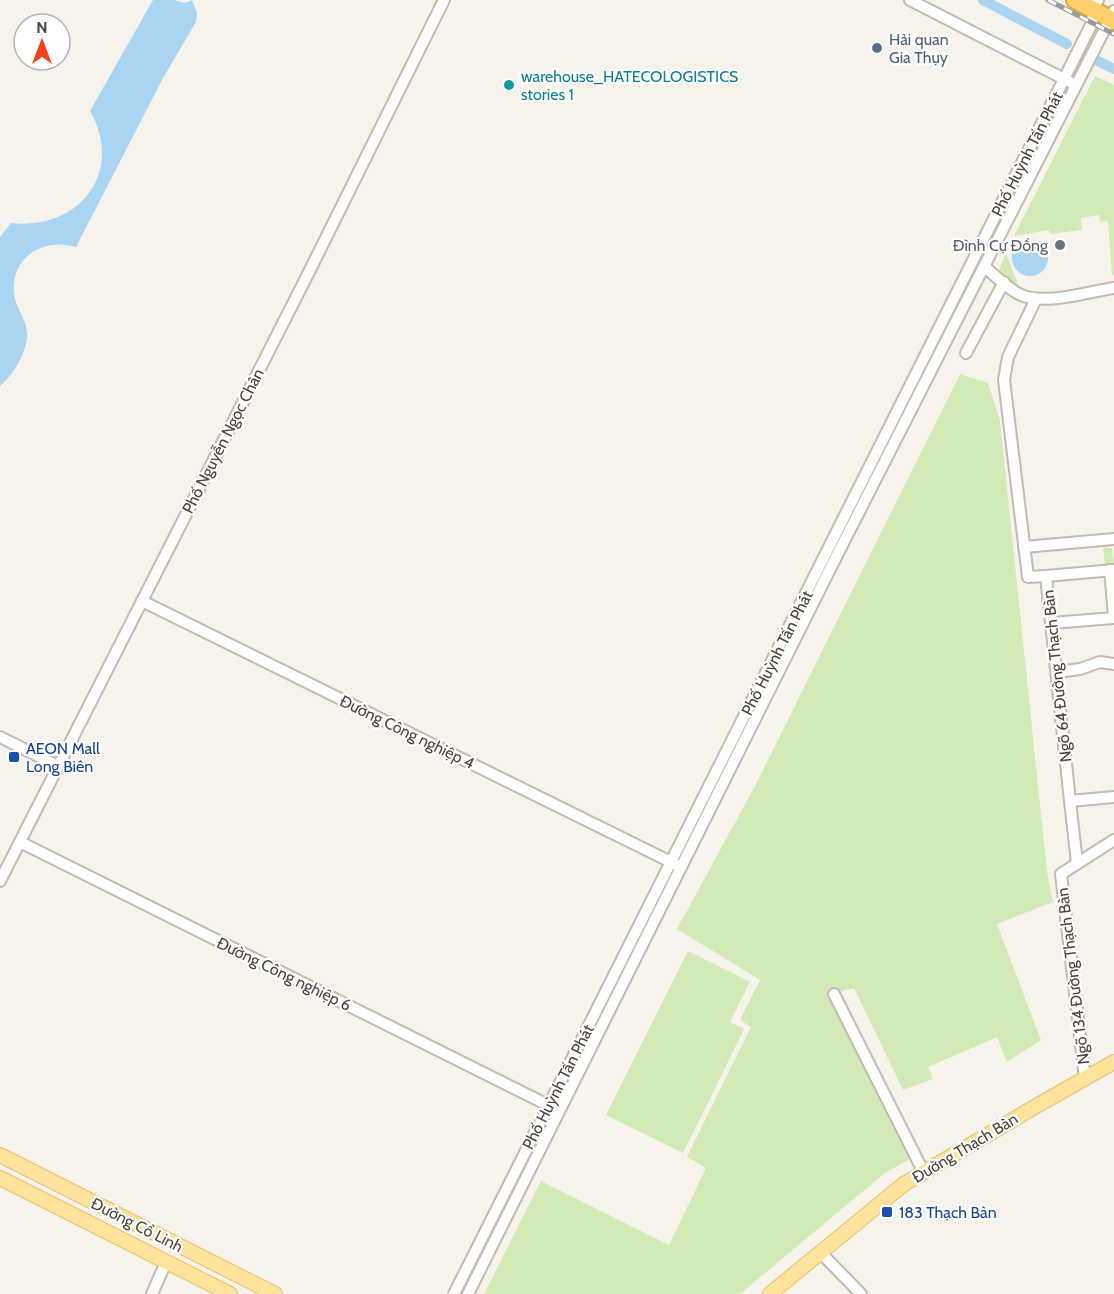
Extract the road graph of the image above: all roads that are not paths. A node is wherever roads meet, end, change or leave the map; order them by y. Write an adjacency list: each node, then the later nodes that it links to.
1 (444, 0): 18 (street, Phố Nguyễn Ngọc Chân)
2 (910, 0): 6 (street)
3 (1075, 0): 4 (highway)
4 (1095, 5): 5 (highway); 6 (street, Phố Huỳnh Tấn Phát)
5 (1113, 17): 7 (street, Phố Huỳnh Tấn Phát)
6 (1064, 80): 7 (street); 13 (street, Phố Huỳnh Tấn Phát)
7 (1076, 85): 8 (street, Phố Huỳnh Tấn Phát)
8 (984, 266): 9 (street); 13 (street, Phố Huỳnh Tấn Phát)
9 (1004, 282): 11 (street); 12 (street)
10 (1114, 288): 11 (street)
11 (1036, 298): 15 (street)
12 (966, 353)
13 (905, 409): 30 (street, Phố Huỳnh Tấn Phát)
14 (1114, 540): 15 (street)
15 (1024, 547): 17 (street)
16 (1112, 570): 17 (street, Ngõ 64 Đường Thạch Bàn); 19 (street)
17 (1046, 576): 20 (street, Ngõ 64 Đường Thạch Bàn)
18 (142, 601): 24 (street, Phố Nguyễn Ngọc Chân); 30 (street, Đường Công nghiệp 4)
19 (1114, 617): 20 (street)
20 (1051, 623): 22 (street, Ngõ 64 Đường Thạch Bàn)
21 (1114, 664): 22 (street)
22 (1057, 672): 26 (street, Ngõ 64 Đường Thạch Bàn)
23 (0, 737): 24 (street)
24 (58, 766): 28 (street, Phố Nguyễn Ngọc Chân)
25 (1114, 797): 26 (street)
26 (1070, 801): 29 (street, Ngõ 64 Đường Thạch Bàn)
27 (1114, 840): 29 (street)
28 (20, 842): 31 (street, Phố Nguyễn Ngọc Chân); 36 (street, Đường Công nghiệp 6)
29 (1077, 863): 35 (street, Ngõ 134 Đường Thạch Bàn)
30 (676, 865): 33 (street, Phố Huỳnh Tấn Phát)
31 (0, 881)
32 (834, 994): 39 (street)
33 (600, 1017): 36 (street, Phố Huỳnh Tấn Phát); 37 (street, Phố Huỳnh Tấn Phát)
34 (1114, 1062): 35 (main road, Đường Thạch Bàn)
35 (1085, 1079): 39 (main road, Đường Thạch Bàn)
36 (549, 1105): 37 (street, Đường Công nghiệp 6); 46 (street, Phố Huỳnh Tấn Phát)
37 (560, 1111): 47 (street, Phố Huỳnh Tấn Phát)
38 (0, 1155): 45 (main road, Đường Cổ Linh)
39 (924, 1173): 41 (main road, Đường Thạch Bàn)
40 (0, 1178): 42 (main road, Đường Cổ Linh)
41 (820, 1252): 48 (main road, Đường Thạch Bàn); 49 (street)
42 (166, 1262): 43 (street); 44 (main road, Đường Cổ Linh)
43 (152, 1294)
44 (230, 1294)
45 (275, 1294)
46 (454, 1294)
47 (468, 1294)
48 (770, 1294)
49 (861, 1294)

